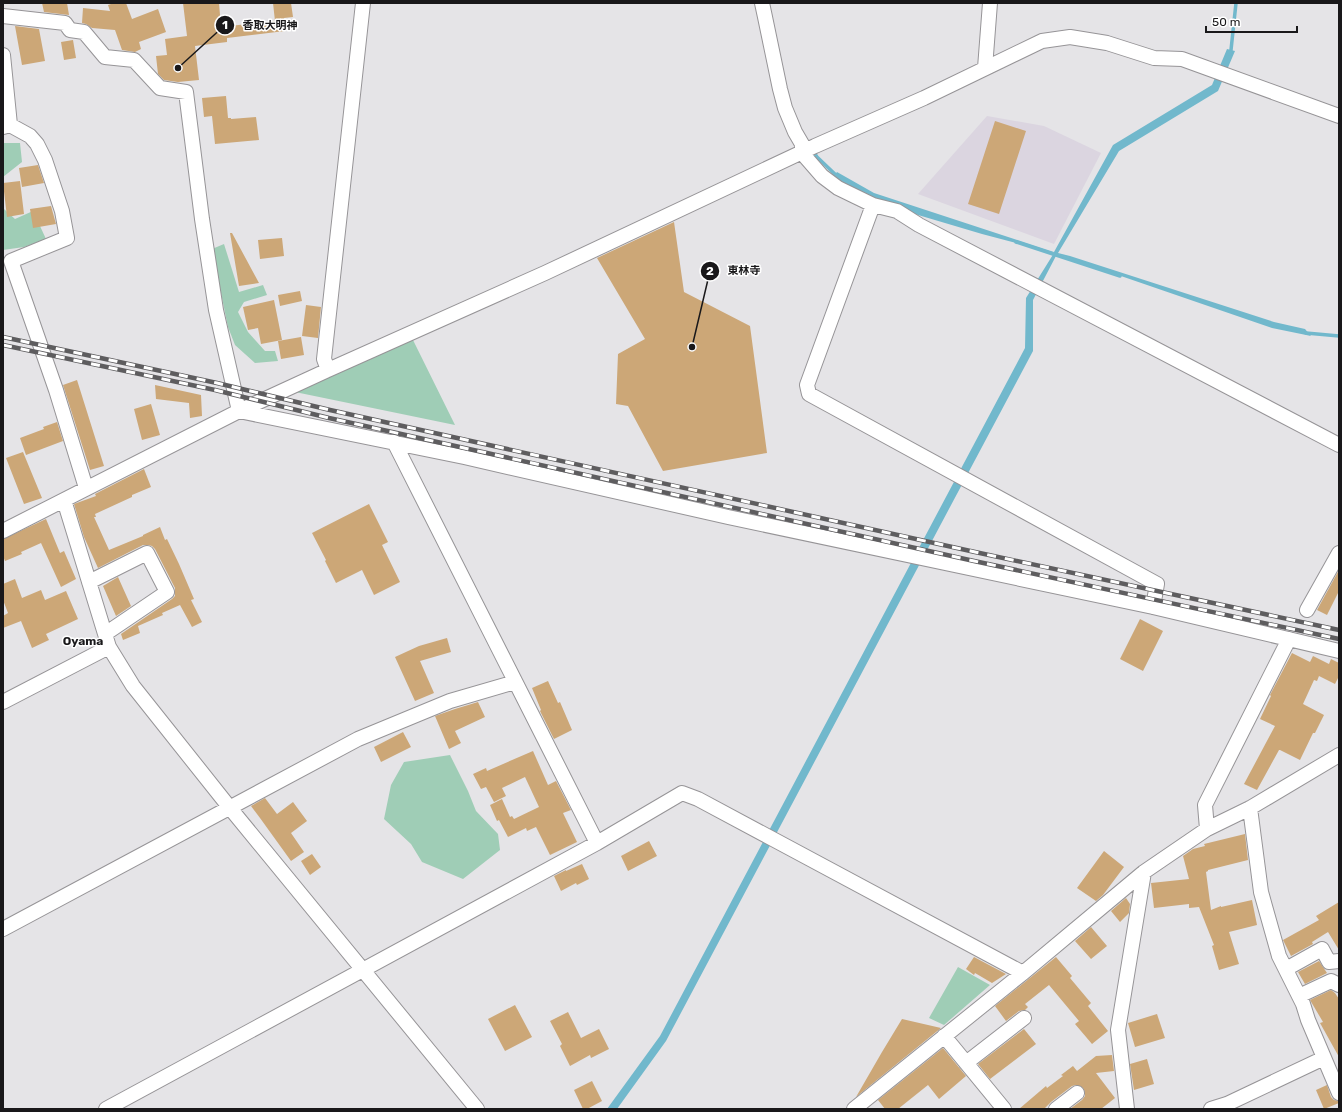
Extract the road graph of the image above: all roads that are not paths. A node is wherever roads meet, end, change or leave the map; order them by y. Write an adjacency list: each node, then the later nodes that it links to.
1 (363, 3): 11 (street)
2 (762, 3): 9 (street)
3 (990, 3): 6 (street)
4 (3, 16): 12 (street)
5 (3, 55): 8 (street)
6 (985, 68): 7 (street); 9 (street)
7 (1339, 116)
8 (7, 126): 15 (street)
9 (802, 153): 10 (street); 11 (street)
10 (872, 205): 14 (street); 20 (street)
11 (328, 370): 12 (street)
12 (239, 411): 13 (street); 15 (street)
13 (394, 442): 20 (street); 25 (street)
14 (1339, 445)
15 (86, 488): 16 (street)
16 (64, 500): 17 (street); 19 (street)
17 (3, 531)
18 (1339, 553): 21 (street)
19 (89, 582): 23 (street); 23 (street)
20 (1153, 607): 22 (street)
21 (1307, 610)
22 (1289, 639): 24 (street); 30 (street)
23 (107, 640): 26 (street); 28 (street)
24 (1339, 651)
25 (516, 682): 28 (street); 31 (street)
26 (3, 702)
27 (1339, 755): 29 (street)
28 (230, 808): 33 (street); 36 (street)
29 (1250, 808): 30 (street); 35 (street)
30 (1207, 829): 32 (street)
31 (597, 843): 36 (street); 37 (street)
32 (1144, 872): 37 (street); 51 (street)
33 (3, 929)
34 (1339, 961): 35 (street)
35 (1286, 969): 39 (street)
36 (363, 970): 46 (street); 47 (street)
37 (1023, 973): 41 (street)
38 (1339, 985): 39 (street)
39 (1299, 996): 42 (street)
40 (1024, 1018): 43 (street)
41 (944, 1036): 43 (street); 48 (street)
42 (1324, 1058): 45 (street); 52 (street)
43 (966, 1063): 49 (street)
44 (1077, 1093): 50 (street)
45 (1339, 1093)
46 (106, 1109)
47 (477, 1109)
48 (854, 1109)
49 (1004, 1109)
50 (1056, 1109)
51 (1127, 1109)
52 (1211, 1109)

